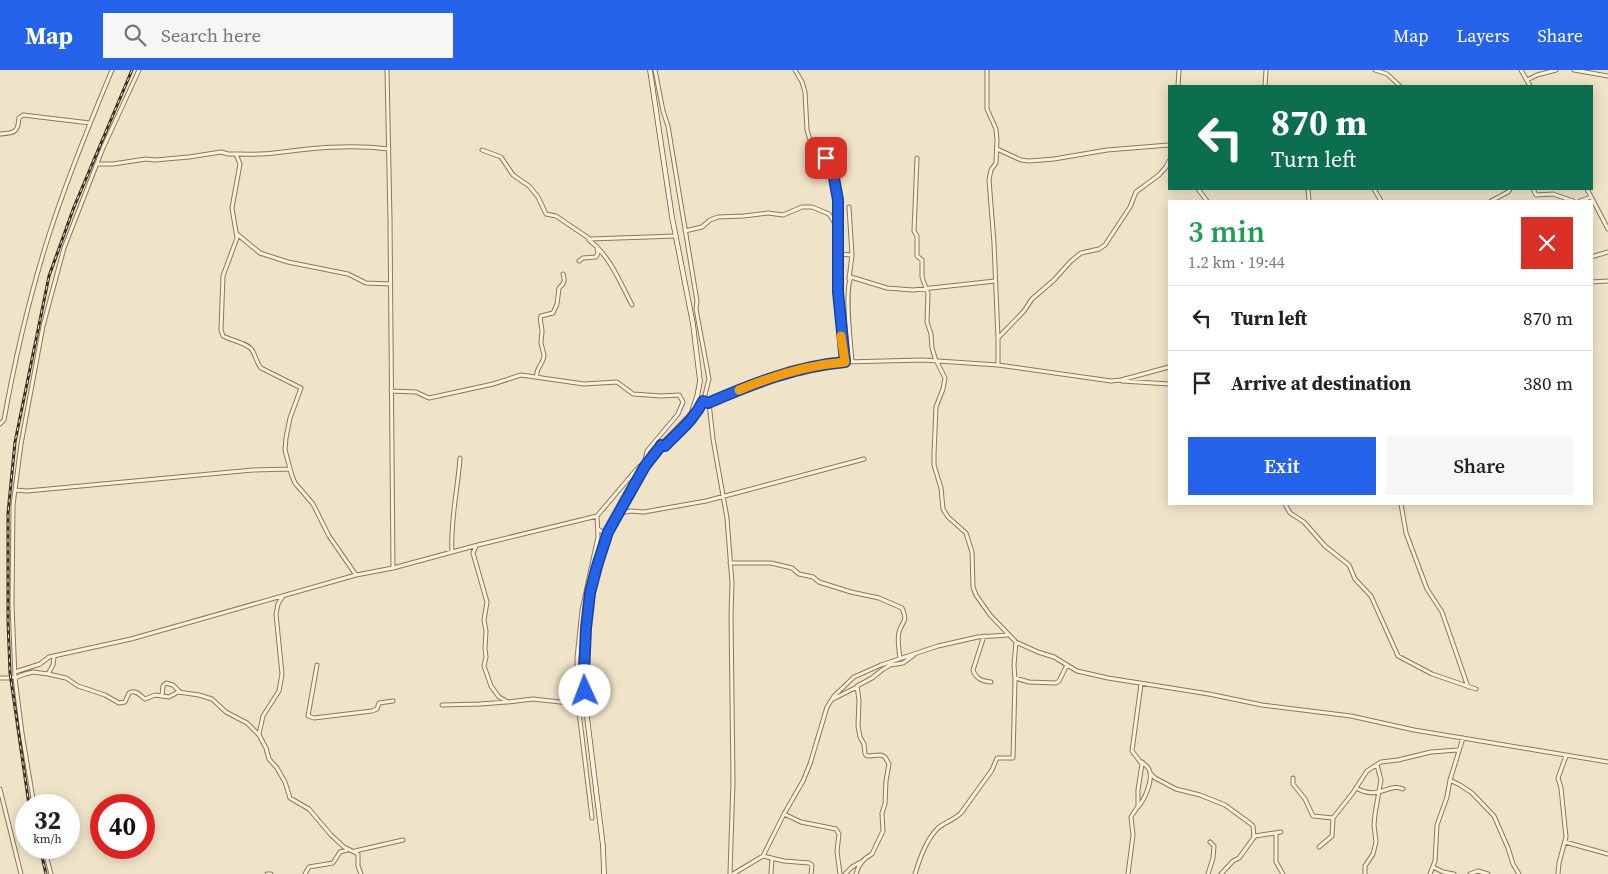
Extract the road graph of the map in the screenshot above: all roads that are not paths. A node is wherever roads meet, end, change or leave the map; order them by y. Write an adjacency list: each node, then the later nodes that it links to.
1 (112, 70): 21 (street)
2 (139, 70): 30 (street)
3 (387, 70): 24 (street)
4 (650, 70): 45 (street)
5 (655, 70): 43 (street)
6 (795, 70): 41 (street)
7 (987, 70): 25 (street)
8 (1179, 70): 17 (street)
9 (1266, 70): 18 (street)
10 (1374, 70): 19 (street)
11 (1521, 70): 16 (street)
12 (1556, 70): 16 (street)
13 (1574, 70): 14 (street)
14 (1593, 72): 15 (street)
15 (1608, 76)
16 (1527, 80): 20 (street)
17 (1178, 85)
18 (1265, 85)
19 (1399, 85)
20 (1530, 85)
21 (90, 123): 22 (street); 74 (street)
22 (0, 134)
23 (1168, 145): 25 (street)
24 (389, 149): 27 (street); 59 (street)
25 (997, 149): 56 (street)
26 (482, 150): 46 (street)
27 (236, 154): 30 (street); 44 (street)
28 (917, 158): 60 (street)
29 (1168, 162): 62 (street)
30 (97, 164): 80 (street)
31 (1509, 190): 35 (street)
32 (1534, 190): 36 (street)
33 (1588, 190): 34 (street)
34 (1591, 197): 37 (street); 38 (street)
35 (1493, 200)
36 (1569, 200)
37 (1583, 200)
38 (1593, 200)
39 (1593, 201): 42 (street)
40 (849, 207): 51 (street)
41 (837, 229): 43 (street); 50 (street)
42 (1608, 229)
43 (685, 231): 72 (street)
44 (236, 234): 59 (street); 79 (street)
45 (676, 236): 47 (street); 75 (street)
46 (586, 238): 47 (street); 48 (street)
47 (598, 238): 48 (street)
48 (596, 245): 53 (street); 61 (street)
49 (1608, 252): 52 (street)
50 (838, 254): 51 (street); 63 (street)
51 (852, 255): 55 (street)
52 (1593, 256)
53 (579, 261)
54 (564, 274): 68 (street)
55 (849, 280): 60 (street); 64 (street)
56 (995, 281): 60 (street); 62 (street)
57 (1608, 281): 58 (street)
58 (1593, 282)
59 (390, 284): 71 (street)
60 (926, 288): 65 (street)
61 (632, 305)
62 (998, 338): 66 (street)
63 (845, 362): 64 (street); 73 (street)
64 (852, 362): 65 (street)
65 (936, 362): 66 (street); 94 (street)
66 (998, 365): 69 (street)
67 (1168, 367): 69 (street)
68 (538, 377): 71 (street); 78 (street)
69 (1121, 380): 70 (street)
70 (1168, 384)
71 (391, 392): 91 (street)
72 (703, 401): 73 (street); 75 (street)
73 (708, 403): 81 (street)
74 (0, 424)
75 (661, 445): 78 (street)
76 (460, 458): 89 (street)
77 (864, 459): 81 (street)
78 (646, 465): 84 (street); 85 (street)
79 (290, 469): 80 (street); 92 (street)
80 (16, 490): 103 (street)
81 (724, 496): 84 (street); 90 (street)
82 (1286, 505): 109 (street)
83 (1400, 505): 109 (street)
84 (620, 513): 87 (street)
85 (597, 516): 86 (street); 88 (street)
86 (598, 529): 87 (street); 116 (street)
87 (607, 535): 156 (street)
88 (476, 545): 89 (street); 115 (street)
89 (452, 552): 91 (street)
90 (730, 563): 99 (street); 157 (street)
91 (393, 568): 92 (street)
92 (356, 575): 93 (street)
93 (282, 596): 98 (street); 118 (street)
94 (1008, 635): 95 (street); 96 (street)
95 (984, 636): 97 (street); 106 (street)
96 (1016, 642): 101 (street); 105 (street)
97 (918, 652): 99 (street); 108 (street)
98 (54, 657): 102 (street); 103 (street)
99 (900, 658): 113 (street)
100 (316, 665): 114 (street)
101 (1067, 665): 105 (street); 107 (street)
102 (48, 674): 103 (street); 112 (street)
103 (15, 675): 104 (street); 132 (street)
104 (0, 678)
105 (1015, 678): 163 (street)
106 (991, 682)
107 (1141, 684): 119 (street); 122 (street)
108 (857, 687): 113 (street); 149 (street)
109 (1468, 687): 110 (street)
110 (1476, 690)
111 (180, 692): 112 (street); 112 (street); 118 (street)
112 (162, 696)
113 (832, 700): 134 (street)
114 (394, 701)
115 (508, 702): 116 (street); 117 (street)
116 (578, 704): 135 (street)
117 (442, 705)
118 (258, 735): 144 (street)
119 (1463, 738): 120 (street); 121 (street)
120 (1458, 750): 124 (street); 127 (street)
121 (1566, 756): 123 (street); 142 (street)
122 (1142, 762): 125 (street); 133 (street)
123 (1608, 762)
124 (1377, 765): 128 (street); 131 (street)
125 (1150, 772): 133 (street); 139 (street)
126 (1293, 778): 136 (street)
127 (1450, 780): 150 (street); 173 (street)
128 (1356, 788): 131 (street); 136 (street)
129 (0, 789): 152 (street)
130 (1403, 789): 131 (street)
131 (1380, 792): 168 (street)
132 (32, 794)
133 (1136, 810): 164 (street)
134 (784, 814): 146 (street); 160 (street)
135 (592, 818)
136 (1333, 818): 143 (street)
137 (1281, 832): 138 (street)
138 (1276, 834): 139 (street); 167 (street)
139 (1254, 838): 166 (street)
140 (404, 840): 144 (street)
141 (1210, 842): 165 (street)
142 (1565, 842): 145 (street); 174 (street)
143 (1319, 847)
144 (350, 851): 154 (street); 155 (street)
145 (1608, 854)
146 (763, 856): 147 (street); 157 (street)
147 (772, 858): 158 (street); 159 (street)
148 (47, 859): 153 (street)
149 (861, 862): 161 (street); 162 (street)
150 (1433, 867): 151 (street); 169 (street)
151 (1444, 873): 170 (street)
152 (21, 874)
153 (51, 874)
154 (304, 874)
155 (360, 874)
156 (604, 874)
157 (732, 874)
158 (771, 874)
159 (811, 874)
160 (840, 874)
161 (845, 874)
162 (856, 874)
163 (915, 874)
164 (1128, 874)
165 (1208, 874)
166 (1221, 874)
167 (1283, 874)
168 (1365, 874)
169 (1430, 874)
170 (1454, 874)
171 (1470, 874): 172 (street)
172 (1488, 874)
173 (1519, 874)
174 (1558, 874)

